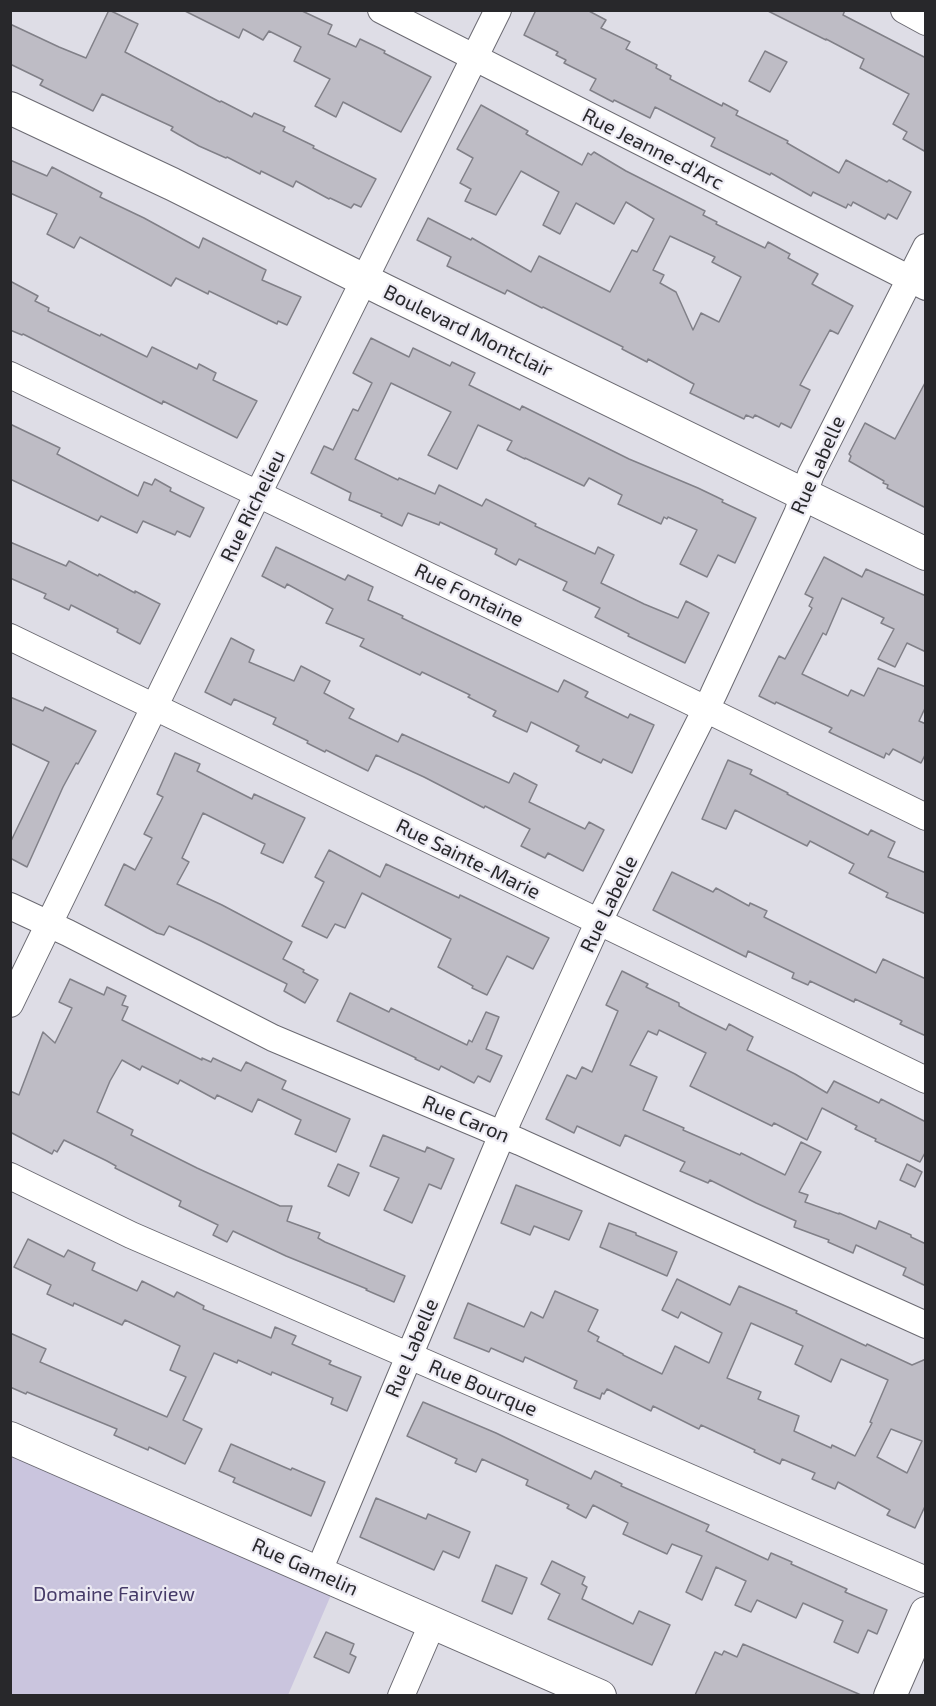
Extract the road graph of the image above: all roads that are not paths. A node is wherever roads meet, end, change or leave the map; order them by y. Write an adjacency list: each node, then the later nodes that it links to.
1 (381, 10): 5 (street, Rue Jeanne-d'Arc)
2 (498, 10): 5 (street, Rue Richelieu)
3 (904, 10): 4 (street)
4 (926, 22)
5 (475, 58): 8 (street, Rue Richelieu); 9 (street, Rue Jeanne-d'Arc)
6 (10, 108): 8 (street, Boulevard Montclair)
7 (926, 247): 9 (street, Rue Labelle)
8 (364, 279): 11 (street, Rue Richelieu); 12 (street, Boulevard Montclair)
9 (917, 283): 12 (street, Rue Labelle)
10 (10, 375): 11 (street, Rue Fontaine)
11 (259, 493): 15 (street, Rue Richelieu); 16 (street, Rue Fontaine)
12 (804, 495): 13 (street, Boulevard Montclair); 16 (street, Rue Labelle)
13 (926, 554)
14 (10, 637): 15 (street, Rue Sainte-Marie)
15 (155, 708): 19 (street, Rue Sainte-Marie); 20 (street, Rue Richelieu)
16 (706, 710): 17 (street, Rue Fontaine); 19 (street, Rue Labelle)
17 (926, 817)
18 (10, 906): 20 (street, Rue Caron)
19 (598, 923): 22 (street, Rue Sainte-Marie); 23 (street, Rue Labelle)
20 (50, 925): 21 (street, Rue Richelieu); 23 (street, Rue Caron)
21 (10, 1004)
22 (926, 1080)
23 (502, 1135): 25 (street, Rue Caron); 26 (street, Rue Labelle)
24 (10, 1176): 26 (street, Rue Bourque)
25 (926, 1325)
26 (409, 1356): 28 (street, Rue Labelle); 29 (street, Rue Bourque)
27 (10, 1438): 28 (street, Rue Gamelin)
28 (318, 1573): 31 (street, Rue Gamelin)
29 (926, 1580)
30 (926, 1613): 34 (street)
31 (433, 1622): 32 (street); 33 (street, Rue Gamelin)
32 (401, 1695)
33 (600, 1695)
34 (890, 1695)

